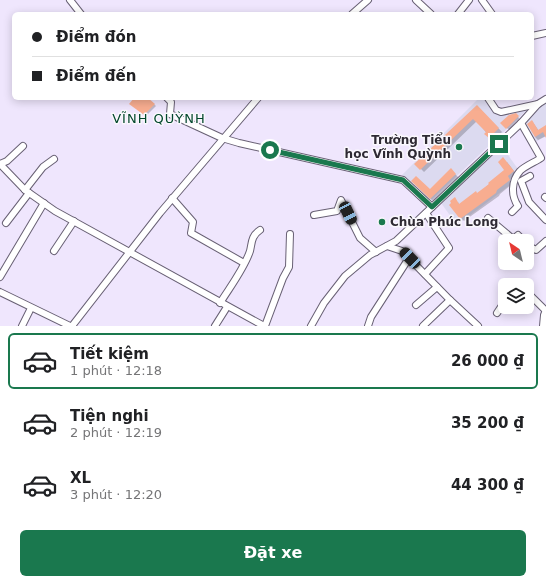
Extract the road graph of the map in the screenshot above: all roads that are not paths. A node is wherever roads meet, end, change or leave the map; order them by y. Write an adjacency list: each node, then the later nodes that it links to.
1 (70, 0): 6 (street)
2 (368, 0): 7 (street)
3 (416, 0): 8 (street)
4 (469, 0): 9 (street)
5 (485, 1): 10 (street)
6 (79, 12)
7 (354, 12)
8 (429, 12)
9 (460, 12)
10 (491, 12)
11 (546, 33): 12 (street)
12 (534, 36)
13 (546, 99): 17 (street)
14 (170, 100): 19 (street)
15 (256, 100): 19 (street)
16 (489, 100): 17 (street)
17 (538, 104): 18 (street)
18 (521, 123): 28 (street); 29 (street)
19 (222, 138): 25 (street); 29 (street)
20 (23, 146): 22 (street)
21 (54, 159): 24 (street)
22 (0, 164): 24 (street)
23 (530, 176): 26 (street)
24 (27, 192): 27 (street); 36 (street)
25 (172, 198): 44 (street); 47 (street)
26 (529, 202): 28 (street); 34 (street)
27 (44, 203): 35 (street); 49 (street)
28 (518, 206): 30 (street)
29 (432, 207): 31 (street)
30 (512, 212)
31 (426, 213): 41 (street); 48 (street)
32 (314, 215): 45 (street)
33 (488, 218): 39 (street)
34 (546, 220)
35 (74, 221): 43 (street); 44 (street)
36 (6, 223)
37 (260, 230): 47 (street)
38 (290, 234): 63 (street)
39 (507, 234)
40 (546, 241): 42 (street)
41 (388, 246): 45 (street); 46 (street)
42 (534, 249)
43 (54, 252)
44 (130, 252): 54 (street); 61 (street)
45 (376, 252): 64 (street)
46 (410, 258): 48 (street); 65 (street)
47 (244, 263): 54 (street)
48 (425, 274): 50 (street)
49 (0, 277)
50 (437, 287): 53 (street); 55 (street)
51 (0, 292): 57 (street)
52 (534, 299): 58 (street)
53 (450, 300): 66 (street); 67 (street)
54 (220, 303): 56 (street)
55 (416, 305)
56 (227, 307): 62 (street); 63 (street)
57 (31, 308): 60 (street); 61 (street)
58 (546, 310): 59 (street)
59 (544, 320): 68 (street)
60 (22, 326)
61 (71, 326)
62 (215, 326)
63 (264, 326)
64 (311, 326)
65 (368, 326)
66 (423, 326)
67 (477, 326)
68 (544, 326)

